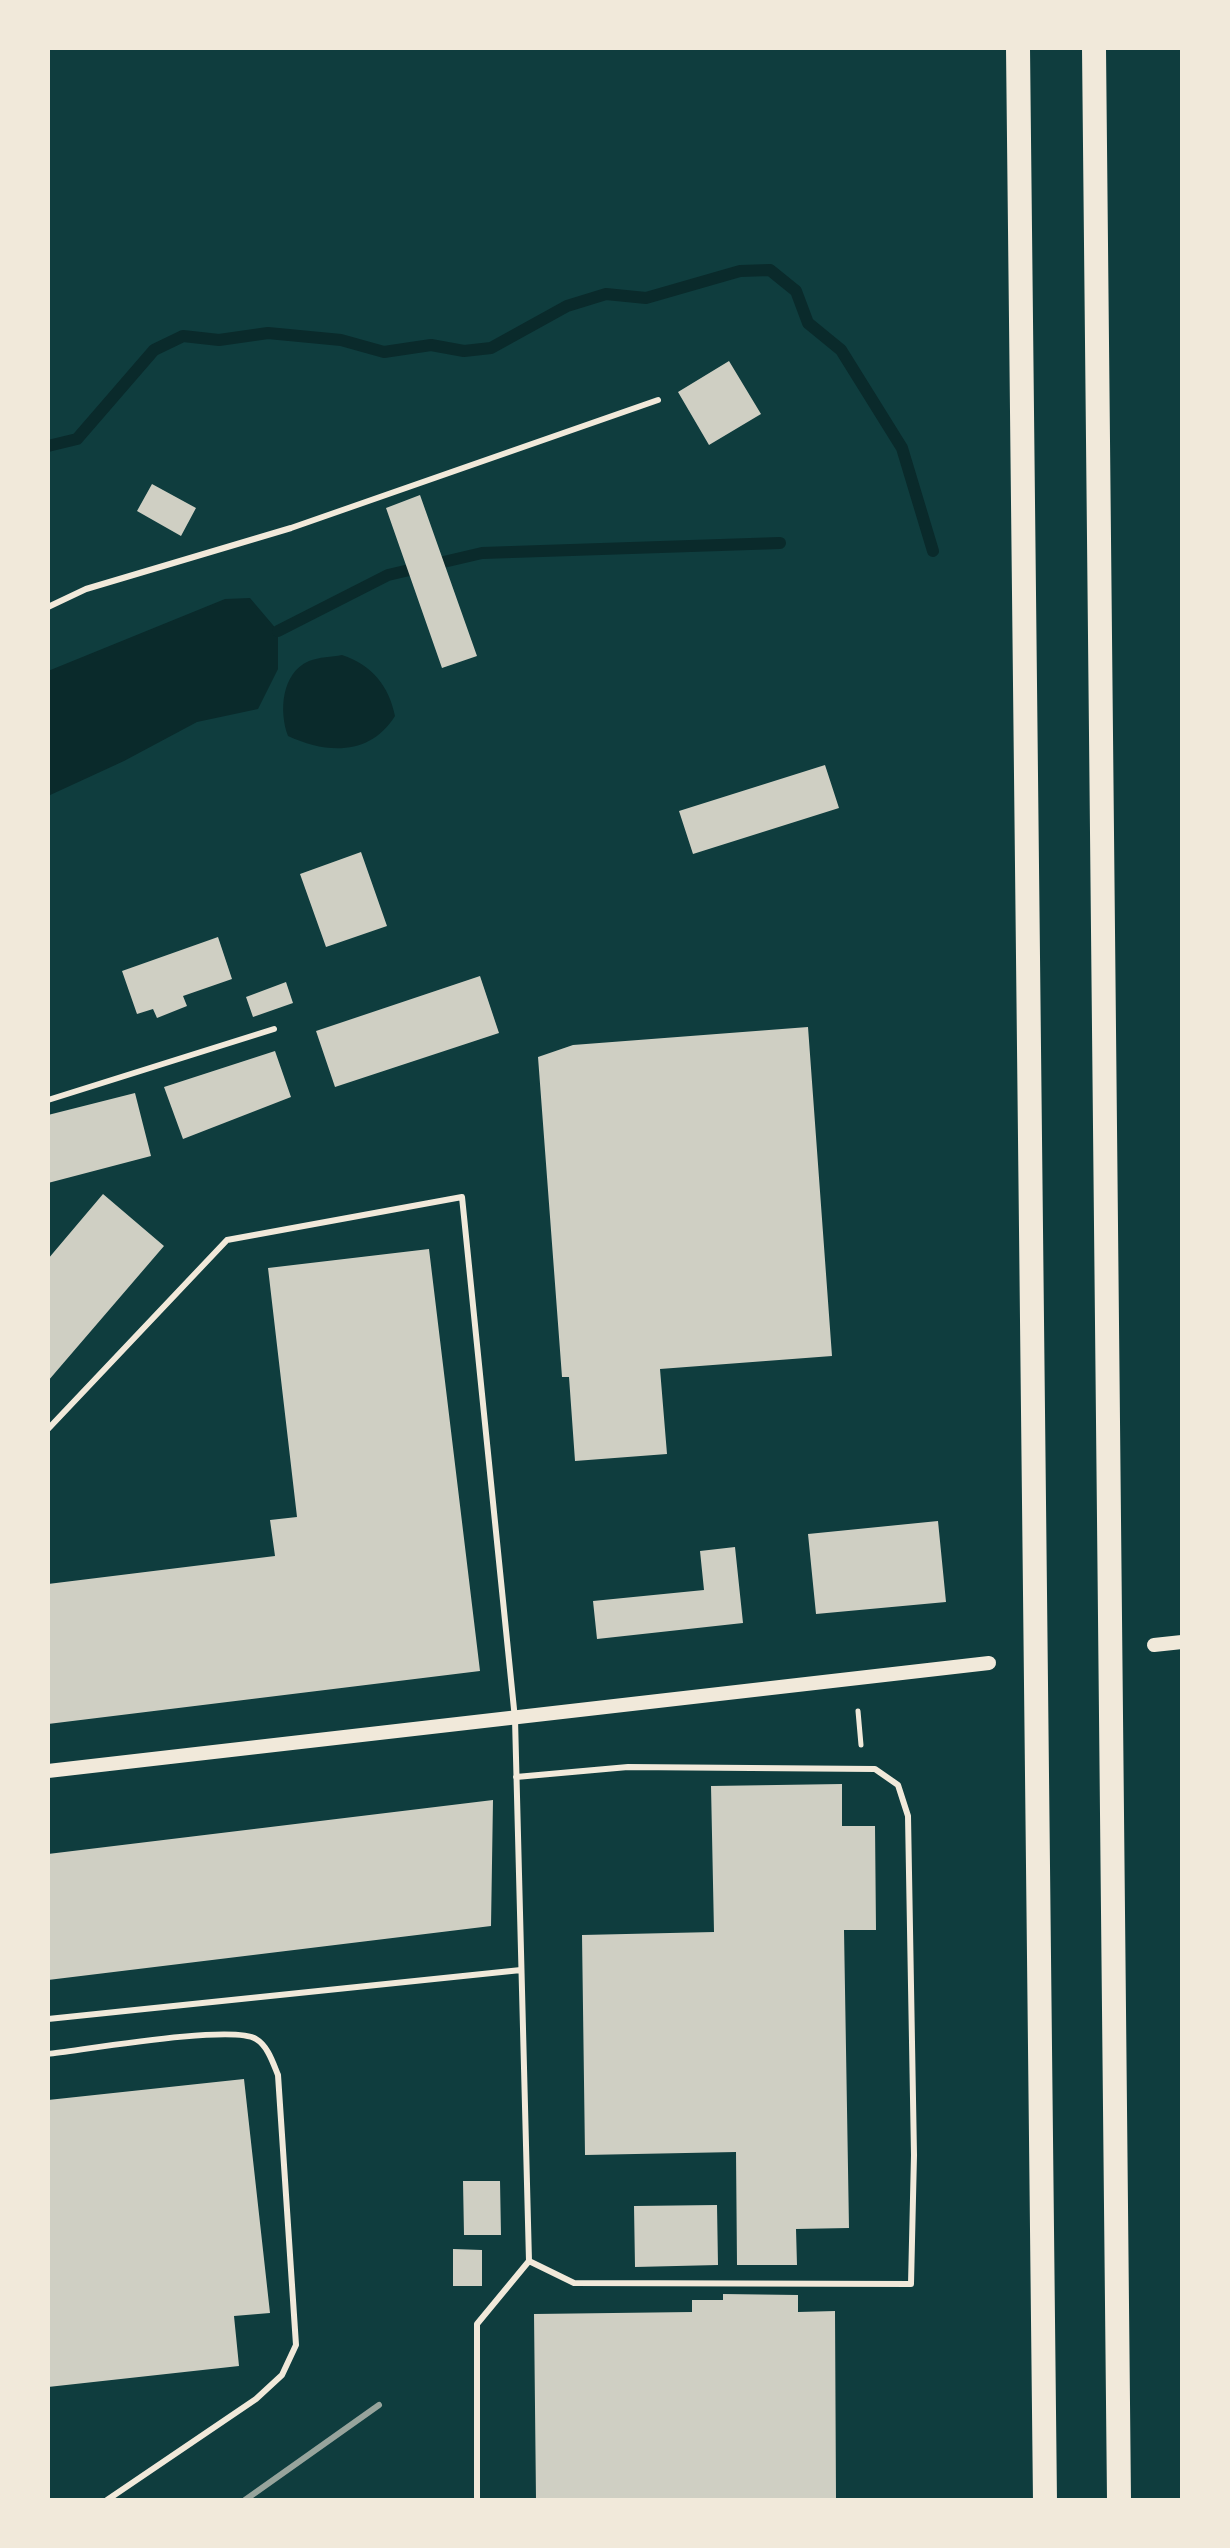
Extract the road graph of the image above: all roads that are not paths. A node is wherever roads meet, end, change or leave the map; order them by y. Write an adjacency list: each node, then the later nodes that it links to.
1 (1018, 48): 20 (highway)
2 (1094, 48): 21 (highway)
3 (658, 400): 4 (lane)
4 (48, 607)
5 (274, 1029): 6 (lane)
6 (48, 1100)
7 (48, 1429): 11 (lane)
8 (1182, 1642): 9 (street)
9 (1154, 1645)
10 (989, 1663): 11 (street)
11 (515, 1719): 12 (street); 13 (lane)
12 (48, 1771)
13 (516, 1777): 14 (lane); 17 (lane)
14 (521, 1970): 15 (lane); 17 (lane)
15 (48, 2019)
16 (48, 2054): 18 (lane)
17 (529, 2261): 19 (lane)
18 (107, 2500)
19 (477, 2500)
20 (1045, 2500)
21 (1119, 2500)

